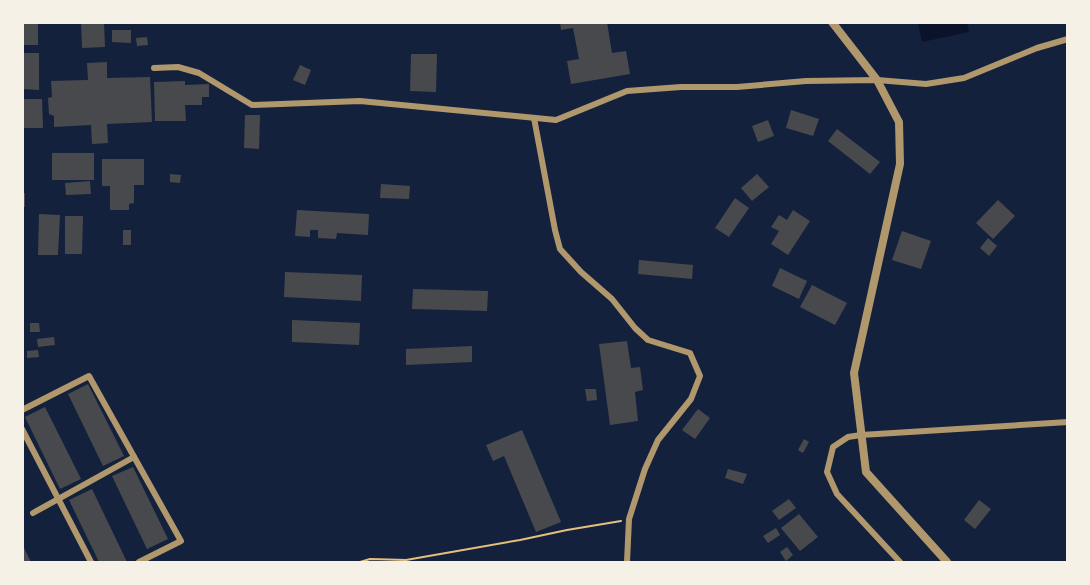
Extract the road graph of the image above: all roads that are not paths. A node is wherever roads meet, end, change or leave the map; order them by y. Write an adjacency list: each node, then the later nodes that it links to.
1 (832, 22): 4 (street)
2 (1068, 39): 4 (street)
3 (154, 68): 5 (street)
4 (877, 80): 5 (street); 9 (street)
5 (534, 118): 15 (street)
6 (22, 410): 10 (street)
7 (1068, 422): 9 (street)
8 (22, 429): 11 (street)
9 (861, 435): 16 (street); 17 (street)
10 (134, 457): 11 (street); 14 (street)
11 (58, 499): 12 (street); 13 (street)
12 (33, 513)
13 (91, 562)
14 (140, 562)
15 (627, 562)
16 (900, 562)
17 (947, 562)

